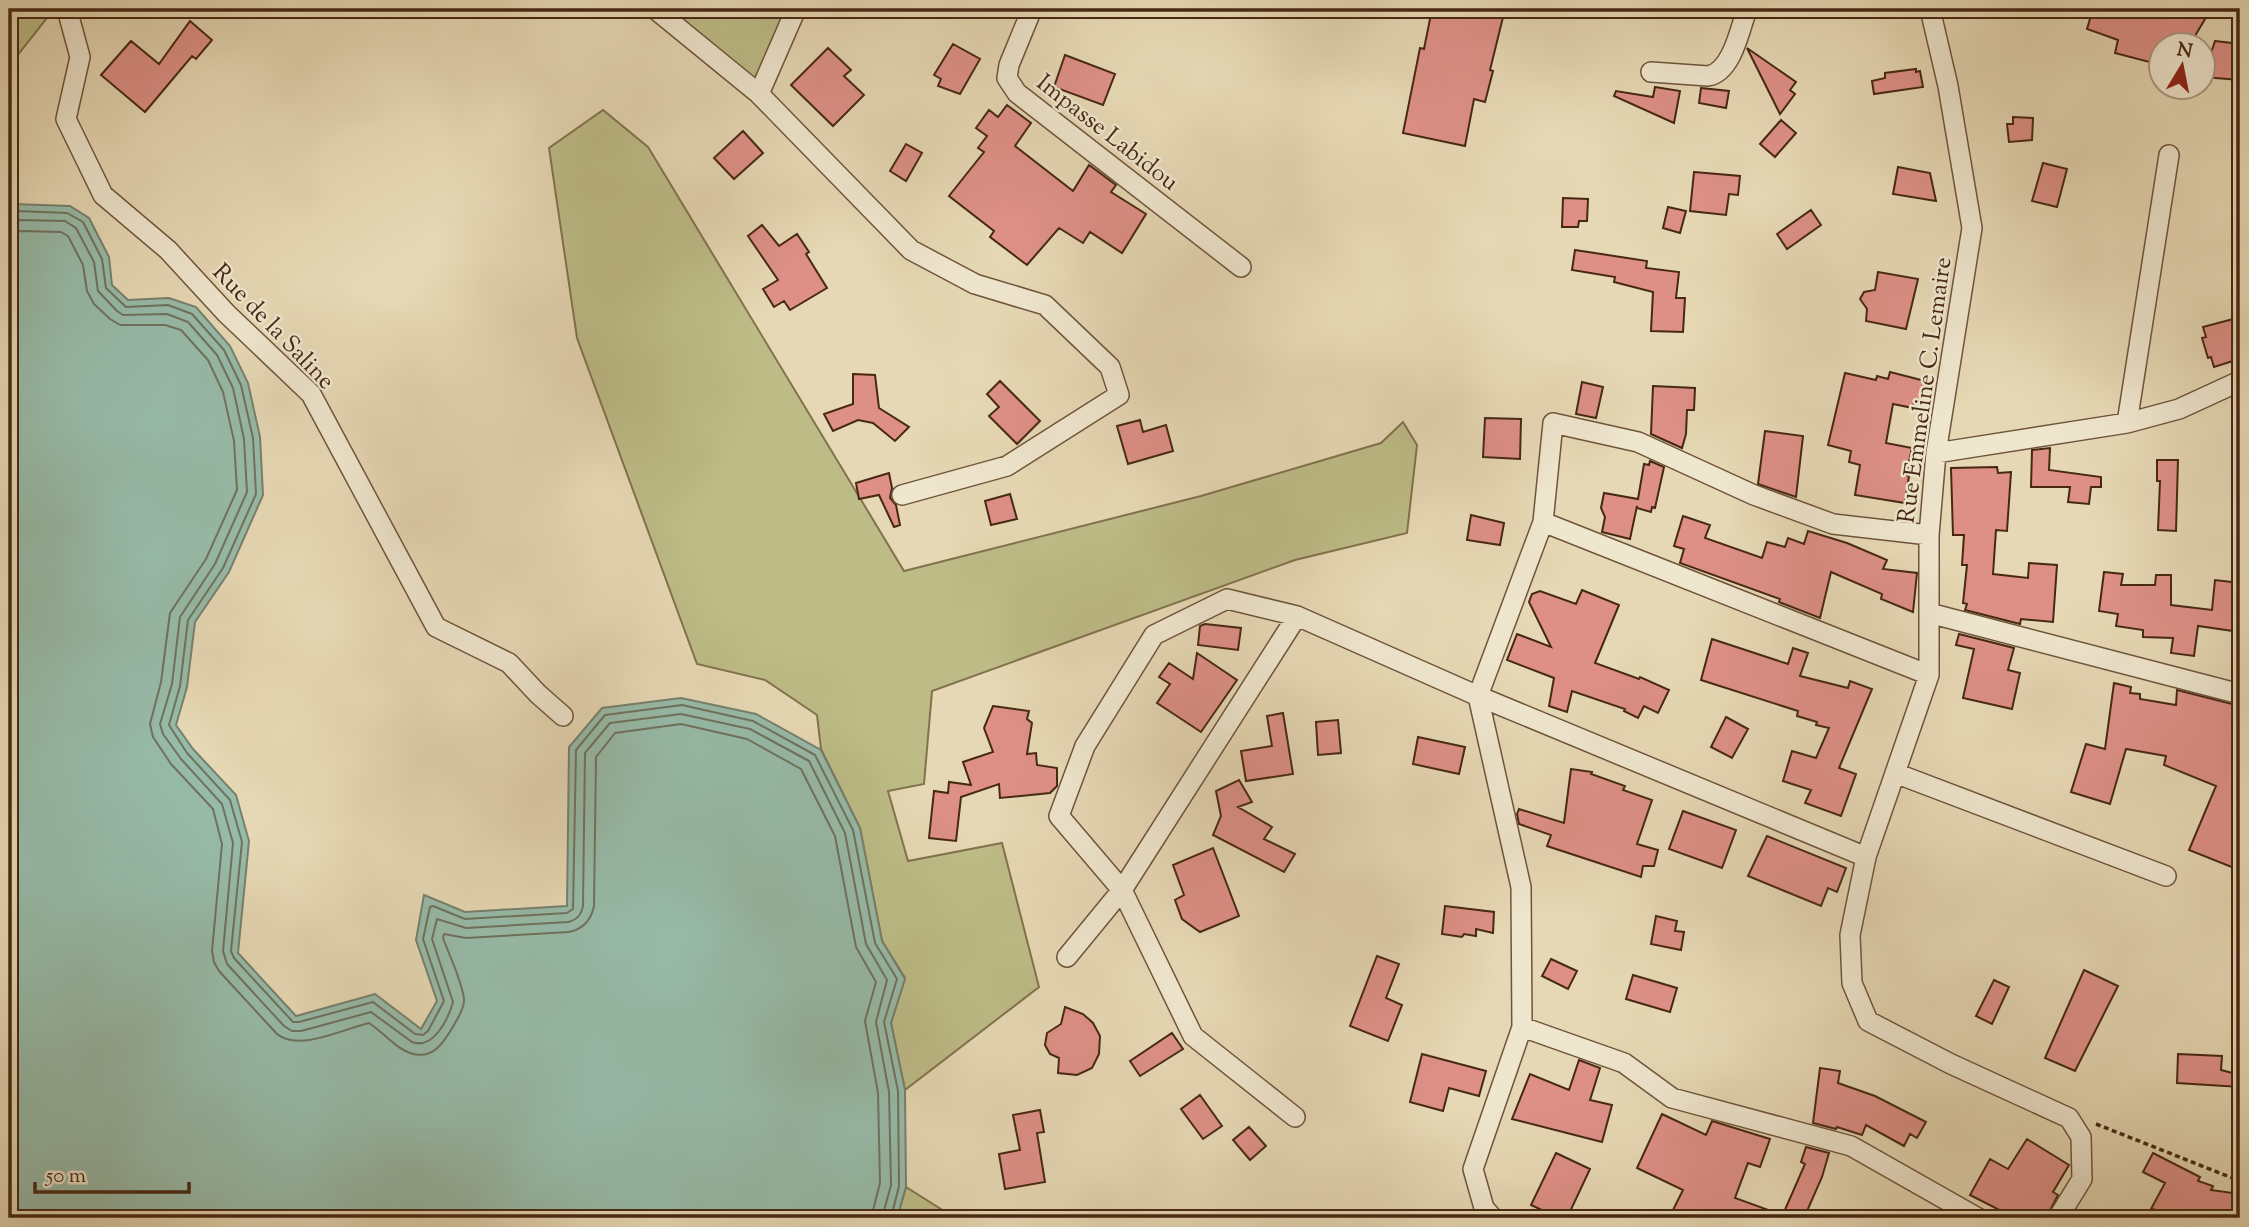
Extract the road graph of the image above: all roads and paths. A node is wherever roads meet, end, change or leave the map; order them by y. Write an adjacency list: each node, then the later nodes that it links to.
1 (67, 9): 22 (street, Rue de la Saline)
2 (655, 9): 8 (street)
3 (796, 9): 8 (street)
4 (1032, 9): 10 (street, Impasse Labidou)
5 (1747, 9): 7 (street)
6 (1930, 9): 13 (street, Rue Emmeline C. Lemaire)
7 (1651, 72)
8 (759, 94): 14 (street)
9 (2169, 155): 12 (street)
10 (1241, 267)
11 (2240, 381): 12 (street)
12 (2127, 423): 13 (street)
13 (1936, 453): 16 (street, Rue Emmeline C. Lemaire)
14 (902, 495)
15 (1543, 522): 16 (street); 19 (street); 21 (street)
16 (1929, 535): 17 (street, Rue Emmeline C. Lemaire)
17 (1929, 613): 19 (street, Rue Emmeline C. Lemaire); 20 (street)
18 (1297, 616): 21 (street); 26 (street); 26 (street)
19 (1929, 675): 23 (street, Rue Emmeline C. Lemaire)
20 (2240, 694)
21 (1478, 695): 24 (street); 28 (street)
22 (563, 716)
23 (1895, 773): 24 (street, Rue Emmeline C. Lemaire); 25 (street)
24 (1866, 857): 30 (street, Rue Emmeline C. Lemaire)
25 (2166, 876)
26 (1122, 890): 27 (street); 29 (street)
27 (1067, 957)
28 (1522, 1027): 32 (street); 33 (street)
29 (1295, 1116)
30 (2069, 1118): 31 (path); 34 (street)
31 (2240, 1181)
32 (1493, 1218)
33 (1978, 1218)
34 (2058, 1218)

